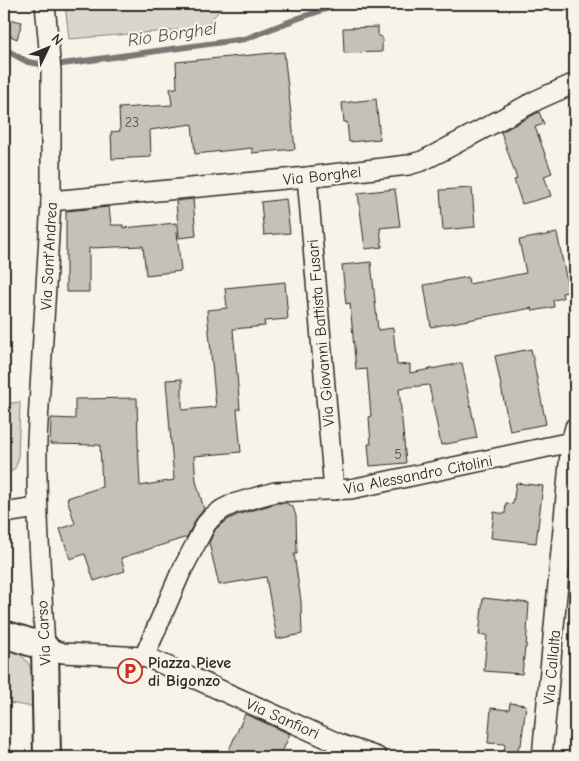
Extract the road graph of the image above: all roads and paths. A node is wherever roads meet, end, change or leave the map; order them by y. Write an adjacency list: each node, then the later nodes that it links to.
1 (46, 4): 4 (street, Via Sant'Andrea)
2 (575, 83): 3 (street, Via Borghel)
3 (306, 177): 4 (street, Via Borghel); 6 (street, Via Giovanni Battista Fusari)
4 (51, 201): 7 (street, Via Sant'Andrea)
5 (574, 437): 6 (street, Via Alessandro Citolini); 14 (street, Via Callalta)
6 (334, 490): 11 (street, Via Alessandro Citolini)
7 (37, 508): 8 (street); 10 (street, Via Carso)
8 (4, 513)
9 (4, 634): 10 (street)
10 (45, 647): 11 (street, Via Sanfiori); 13 (street, Via Carso)
11 (144, 657): 12 (street, Via Sanfiori)
12 (372, 756)
13 (47, 757)
14 (542, 757)

